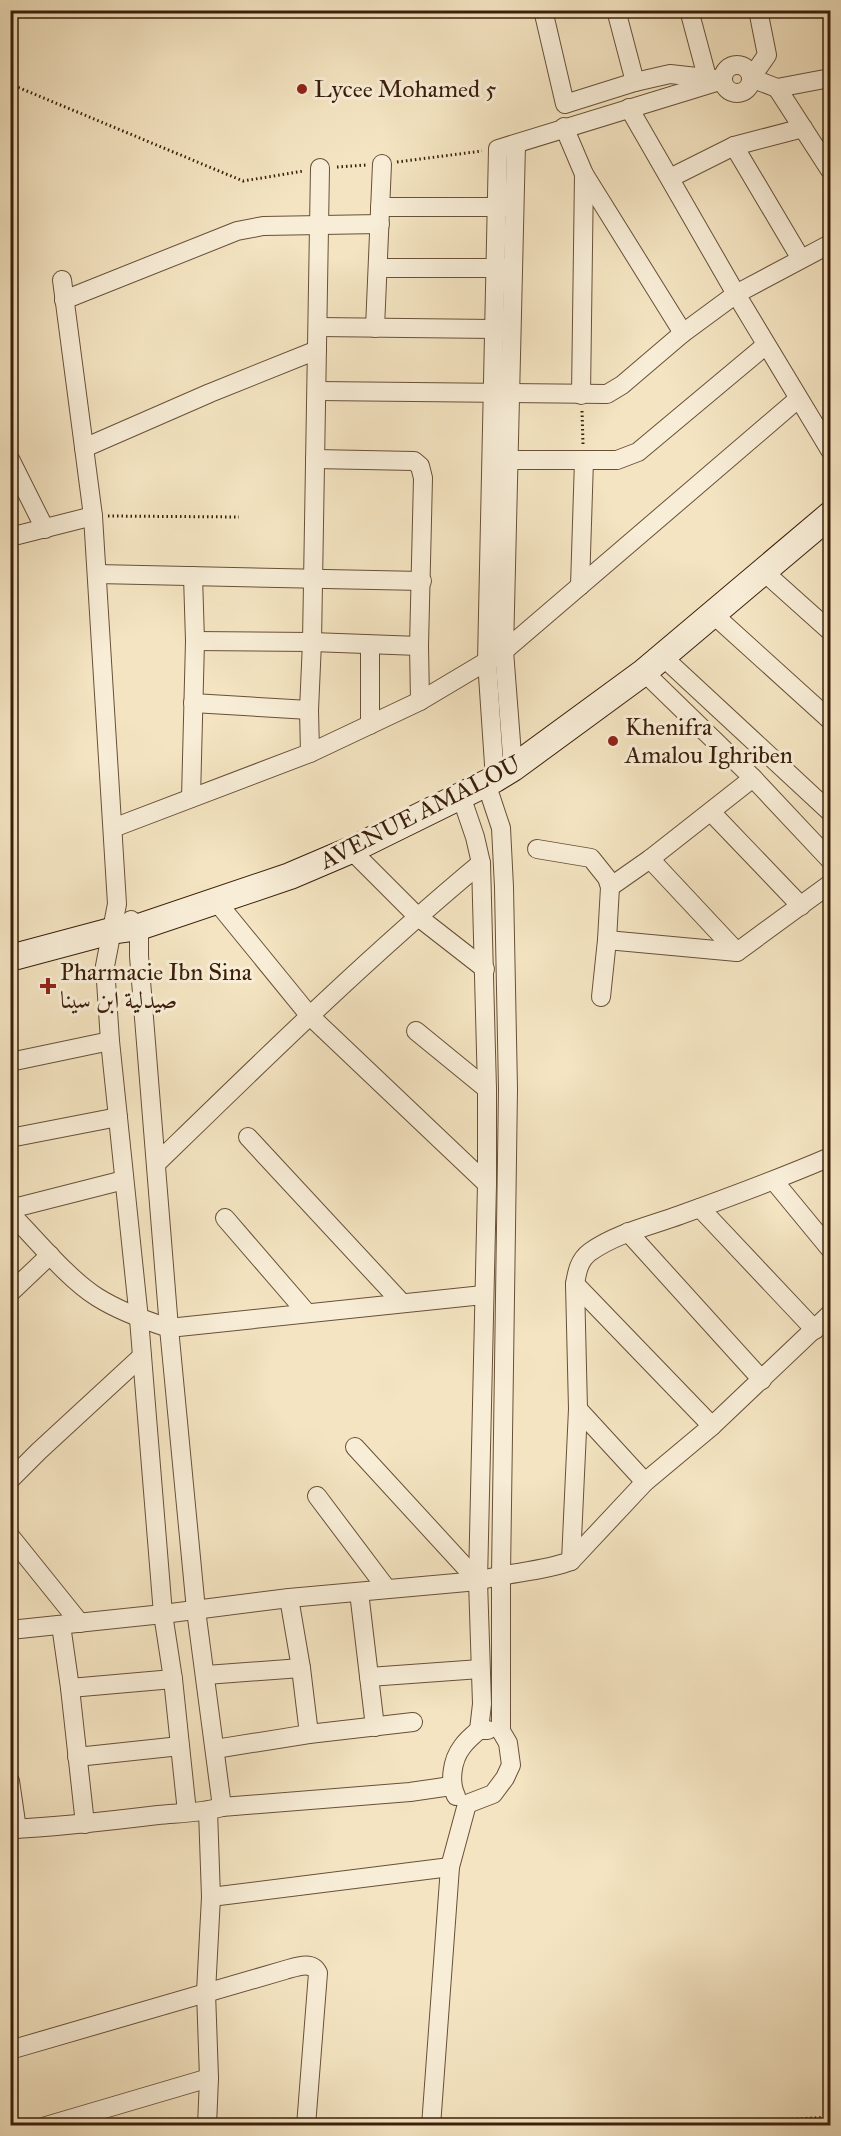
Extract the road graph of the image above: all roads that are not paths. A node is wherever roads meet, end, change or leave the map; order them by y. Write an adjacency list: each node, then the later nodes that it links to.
1 (543, 10): 8 (street)
2 (616, 10): 8 (street)
3 (689, 10): 7 (street)
4 (758, 10): 5 (street)
5 (751, 78): 7 (street); 9 (street)
6 (831, 78): 9 (street)
7 (715, 79): 8 (street); 10 (street)
8 (635, 82)
9 (777, 88): 12 (street)
10 (629, 108): 11 (street); 18 (street)
11 (564, 127): 17 (street); 19 (street)
12 (803, 128): 13 (street); 16 (street)
13 (734, 147): 18 (street); 23 (street)
14 (382, 164): 20 (street)
15 (320, 168): 21 (street)
16 (831, 170)
17 (584, 174): 32 (street); 37 (street)
18 (670, 178): 27 (street)
19 (506, 207): 20 (street); 25 (street)
20 (380, 216): 21 (street); 24 (street)
21 (320, 224): 28 (street); 29 (street)
22 (831, 244): 23 (street)
23 (801, 259): 27 (street)
24 (378, 268): 25 (street); 30 (street)
25 (504, 268): 31 (street); 36 (street)
26 (62, 280): 28 (street)
27 (736, 294): 32 (street); 33 (street)
28 (64, 300): 39 (street)
29 (318, 327): 30 (street); 34 (street)
30 (375, 328): 31 (street)
31 (494, 329): 36 (street)
32 (683, 333): 37 (street)
33 (766, 345): 38 (street); 44 (street)
34 (317, 350): 35 (street); 39 (street)
35 (317, 391): 36 (street); 42 (street)
36 (501, 392): 37 (street); 43 (street); 62 (street)
37 (581, 395)
38 (798, 399): 40 (street); 54 (street)
39 (84, 448): 46 (street)
40 (831, 450)
41 (10, 459): 47 (street)
42 (315, 459): 52 (street); 53 (street)
43 (509, 460): 44 (street); 61 (street)
44 (584, 460): 54 (street)
45 (831, 515): 49 (main road, AVENUE AMALOU)
46 (93, 516): 47 (street); 50 (street)
47 (45, 529): 48 (street)
48 (10, 537)
49 (763, 571): 55 (main road, AVENUE AMALOU); 56 (street)
50 (97, 574): 51 (street); 76 (street)
51 (193, 576): 52 (street); 57 (street)
52 (312, 578): 53 (street); 58 (street)
53 (422, 581): 60 (street)
54 (580, 586): 61 (street)
55 (714, 615): 63 (main road, AVENUE AMALOU); 67 (street)
56 (831, 631)
57 (195, 641): 58 (street); 65 (street)
58 (312, 642): 59 (street); 66 (street)
59 (370, 645): 60 (street); 68 (street)
60 (419, 646): 64 (street)
61 (504, 651): 62 (street); 70 (street)
62 (487, 661): 64 (street); 70 (street)
63 (654, 664): 70 (main road, AVENUE AMALOU); 71 (street); 75 (street)
64 (420, 701): 68 (street)
65 (194, 703): 66 (street); 73 (street)
66 (309, 710): 69 (street)
67 (831, 720)
68 (370, 725): 69 (street)
69 (310, 753): 73 (street)
70 (498, 777): 72 (main road, AVENUE AMALOU); 134 (street)
71 (753, 778): 74 (street); 80 (street)
72 (461, 796): 78 (main road, AVENUE AMALOU); 81 (street)
73 (191, 798): 76 (street)
74 (711, 812): 79 (street); 86 (street)
75 (831, 812)
76 (113, 828): 85 (street)
77 (537, 849): 83 (street)
78 (351, 850): 84 (main road, AVENUE AMALOU); 87 (street)
79 (650, 859): 83 (street); 91 (street)
80 (831, 860)
81 (482, 863): 87 (street); 93 (street)
82 (831, 884): 86 (street)
83 (610, 887): 90 (street)
84 (216, 901): 88 (main road, AVENUE AMALOU); 95 (street)
85 (117, 904): 88 (street); 89 (street)
86 (801, 906): 91 (street)
87 (417, 916): 93 (street); 95 (street)
88 (139, 927): 89 (main road, AVENUE AMALOU); 104 (street)
89 (111, 931): 92 (main road, AVENUE AMALOU); 97 (street)
90 (607, 940): 91 (street); 94 (street)
91 (737, 952)
92 (10, 958)
93 (485, 969): 99 (street)
94 (601, 997)
95 (309, 1015): 104 (street); 107 (street)
96 (416, 1031): 99 (street)
97 (110, 1041): 98 (street); 100 (street)
98 (10, 1062)
99 (487, 1089): 107 (street)
100 (118, 1117): 102 (street); 105 (street)
101 (248, 1137): 118 (street)
102 (10, 1138)
103 (831, 1157): 106 (street)
104 (157, 1163): 122 (street)
105 (124, 1180): 109 (street); 121 (street)
106 (774, 1181): 108 (street); 113 (street)
107 (487, 1184): 117 (street)
108 (700, 1208): 112 (street); 123 (street)
109 (10, 1209)
110 (10, 1214): 114 (street)
111 (225, 1218): 119 (street)
112 (628, 1232): 115 (street); 125 (street)
113 (831, 1249)
114 (50, 1255): 116 (street); 121 (street)
115 (575, 1284): 126 (street); 127 (street)
116 (10, 1293)
117 (483, 1295): 118 (street); 135 (street)
118 (402, 1303): 119 (street)
119 (307, 1313): 122 (street)
120 (831, 1314): 123 (street)
121 (139, 1318): 122 (street); 124 (street)
122 (169, 1328): 139 (street)
123 (815, 1330): 125 (street)
124 (142, 1356): 129 (street); 140 (street)
125 (762, 1380): 127 (street)
126 (578, 1409): 130 (street); 133 (street)
127 (712, 1426): 130 (street)
128 (355, 1447): 135 (street)
129 (10, 1480)
130 (645, 1482): 133 (street)
131 (317, 1496): 136 (street)
132 (10, 1536): 141 (street)
133 (571, 1561): 134 (street)
134 (501, 1574): 135 (street); 153 (street)
135 (478, 1581): 136 (street); 145 (street)
136 (387, 1589): 137 (street)
137 (360, 1592): 138 (street); 147 (street)
138 (289, 1598): 139 (street); 144 (street)
139 (196, 1610): 140 (street); 146 (street)
140 (163, 1614): 141 (street); 148 (street)
141 (80, 1623): 142 (street)
142 (61, 1625): 143 (street); 149 (street)
143 (14, 1626)
144 (301, 1668): 146 (street); 154 (street)
145 (480, 1669): 147 (street); 152 (street)
146 (206, 1675): 156 (street)
147 (369, 1677): 151 (street)
148 (172, 1679): 149 (street); 155 (street)
149 (70, 1688): 157 (street)
150 (413, 1722): 151 (street)
151 (375, 1727): 154 (street)
152 (479, 1730): 153 (street); 159 (street)
153 (501, 1731): 160 (street)
154 (309, 1734): 156 (street)
155 (180, 1746): 157 (street); 162 (street)
156 (215, 1749): 161 (street)
157 (77, 1757): 163 (street)
158 (10, 1781): 164 (street)
159 (451, 1786): 160 (street); 161 (street)
160 (468, 1804): 165 (street)
161 (215, 1809): 162 (street); 166 (street)
162 (187, 1812): 163 (street)
163 (85, 1824): 164 (street)
164 (14, 1829)
165 (450, 1867): 166 (street); 173 (street)
166 (211, 1897): 167 (street)
167 (207, 1992): 168 (street); 169 (street); 172 (street)
168 (10, 2050)
169 (209, 2078): 170 (street); 171 (street)
170 (46, 2126)
171 (207, 2126)
172 (306, 2126)
173 (431, 2126)

